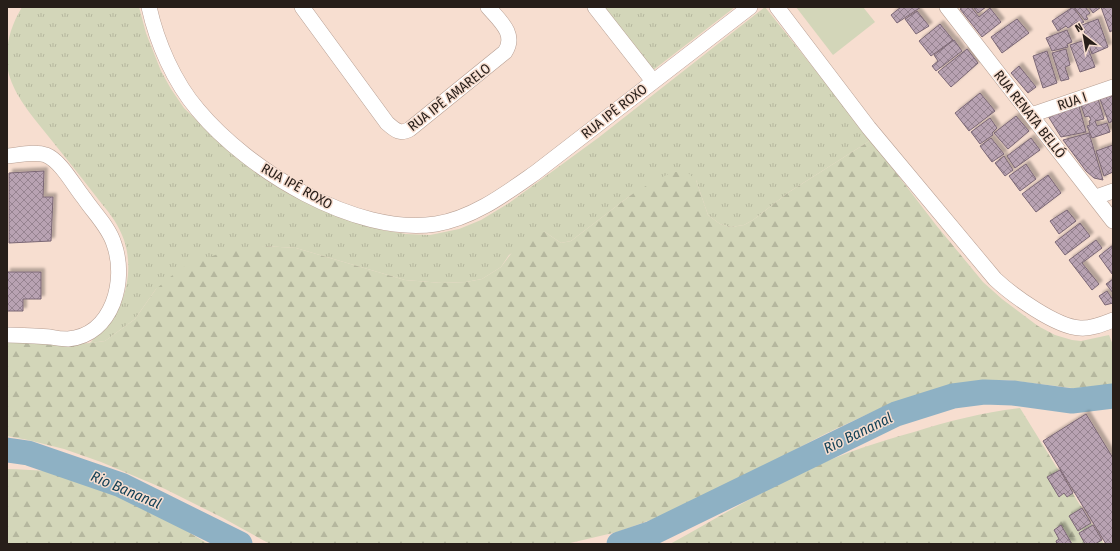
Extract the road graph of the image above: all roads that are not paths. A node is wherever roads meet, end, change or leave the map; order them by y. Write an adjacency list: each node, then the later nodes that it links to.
1 (149, 7): 8 (street, RUA IPÊ ROXO)
2 (302, 7): 3 (street, RUA IPÊ AMARELO)
3 (488, 7)
4 (595, 7): 8 (street, RUA IPÊ ROXO)
5 (750, 7): 8 (street, RUA IPÊ ROXO)
6 (777, 7): 15 (street)
7 (947, 7): 10 (street, RUA RENATA BELLÓ)
8 (653, 81)
9 (1113, 87): 10 (street, RUA I)
10 (1031, 115): 13 (street, RUA RENATA BELLÓ)
11 (7, 156): 16 (street)
12 (1113, 191): 13 (street)
13 (1096, 197): 14 (street, RUA RENATA BELLÓ)
14 (1113, 220)
15 (1113, 320)
16 (7, 334)

